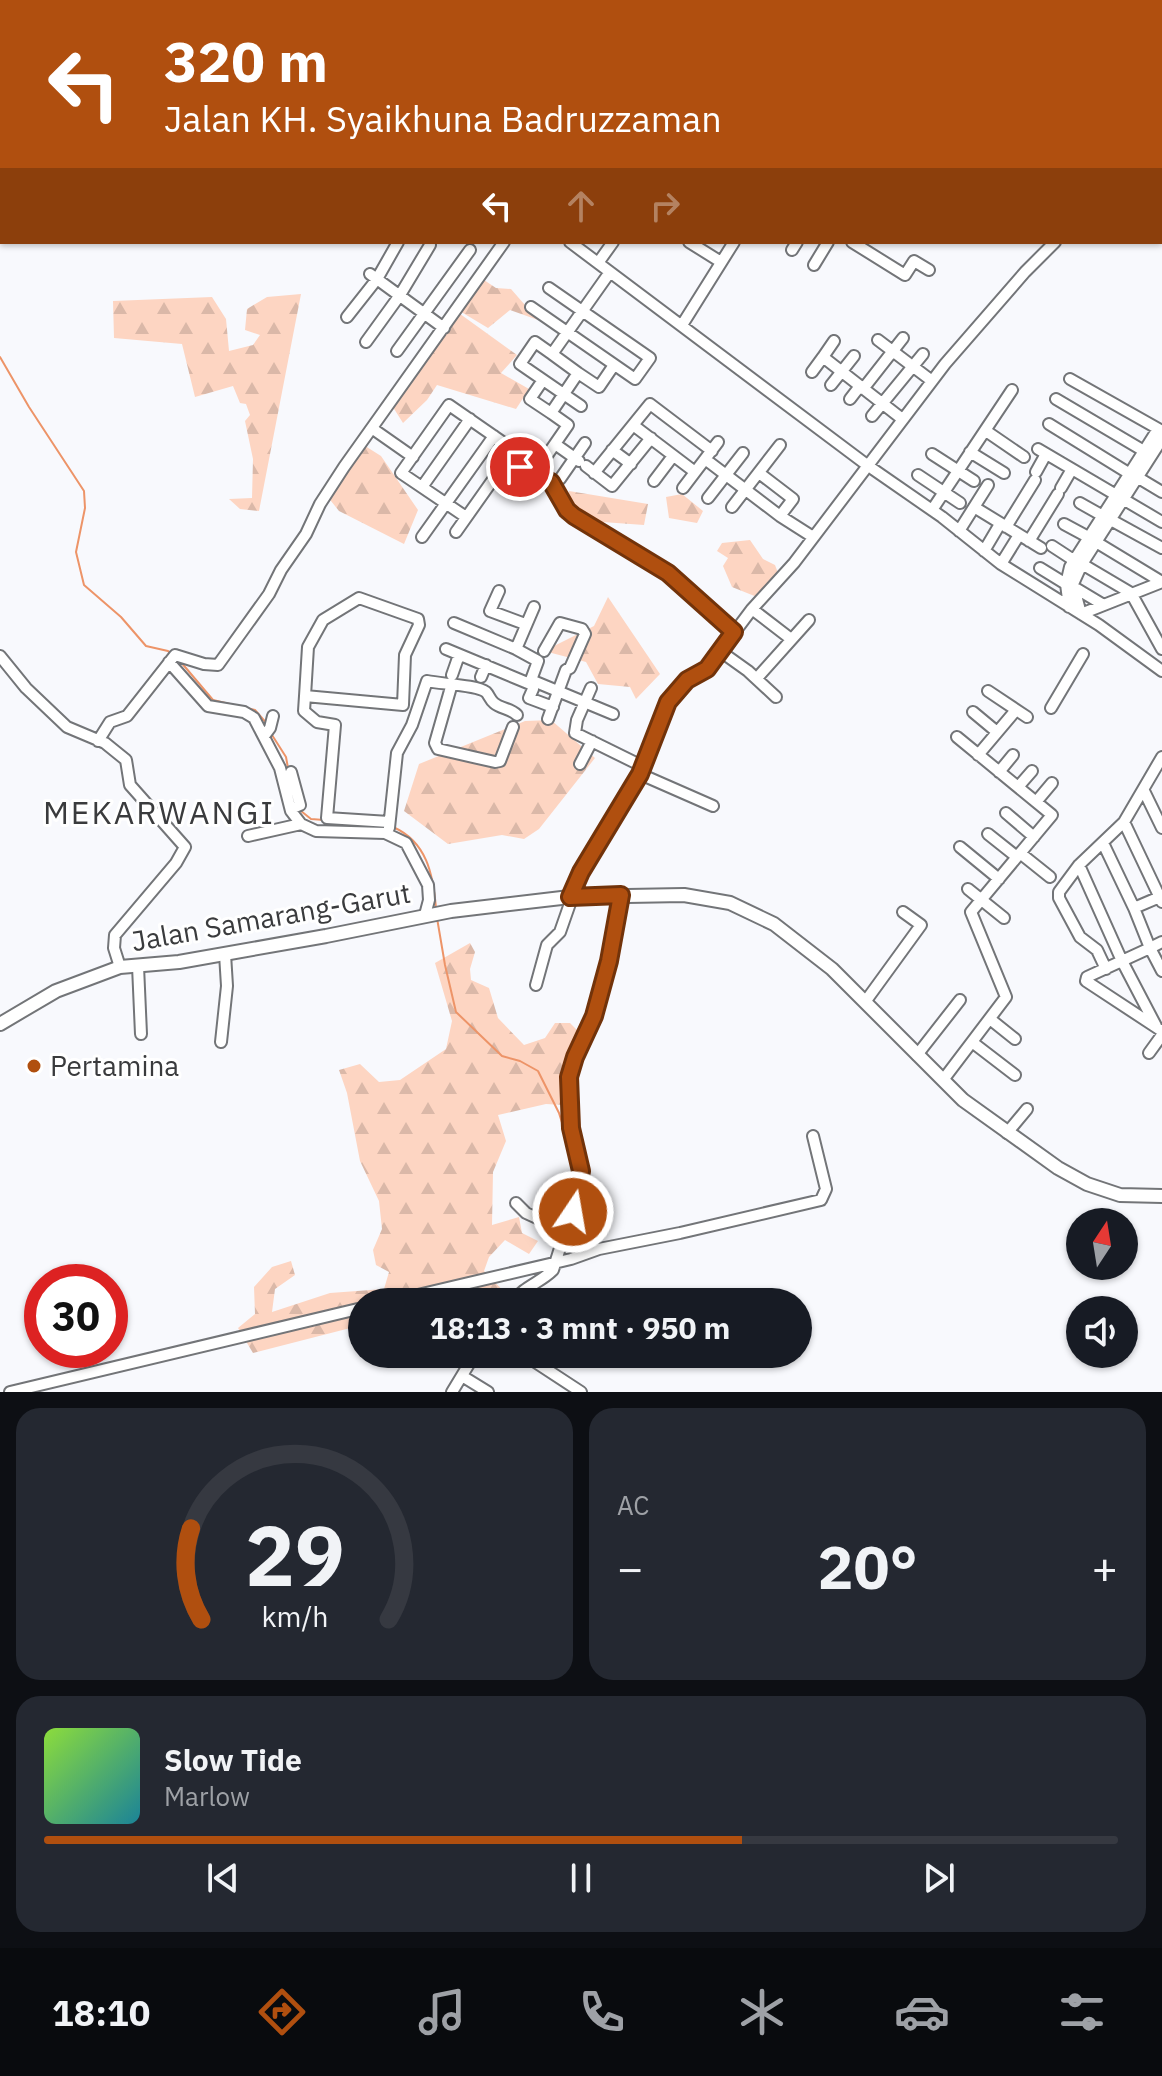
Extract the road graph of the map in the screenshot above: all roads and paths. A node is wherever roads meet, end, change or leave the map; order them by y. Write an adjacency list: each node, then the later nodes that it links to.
1 (397, 244): 17 (street)
2 (503, 244): 25 (street)
3 (573, 244): 13 (street)
4 (612, 244): 13 (street)
5 (692, 244): 12 (street)
6 (733, 244): 12 (street)
7 (827, 244): 14 (street)
8 (855, 244): 15 (street)
9 (1053, 244): 44 (street)
10 (430, 245): 19 (street)
11 (470, 250): 22 (street)
12 (721, 262): 24 (street)
13 (598, 263): 16 (street)
14 (814, 265)
15 (929, 270)
16 (610, 272): 21 (street); 24 (street)
17 (373, 276): 19 (street); 23 (street)
18 (549, 288): 21 (street)
19 (400, 295): 22 (street); 30 (street)
20 (531, 307): 26 (street)
21 (583, 311): 26 (street); 37 (street)
22 (425, 313): 25 (street); 32 (street)
23 (347, 317)
24 (682, 325): 79 (street)
25 (444, 328): 59 (street)
26 (568, 332): 33 (street); 37 (street)
27 (903, 338): 31 (street)
28 (878, 340): 31 (street)
29 (834, 341): 36 (street)
30 (366, 342)
31 (893, 350): 38 (street); 46 (street)
32 (397, 351)
33 (552, 354): 41 (street); 43 (street)
34 (923, 354): 38 (street)
35 (854, 356): 39 (street)
36 (823, 357): 39 (street); 40 (street)
37 (614, 365): 41 (street)
38 (913, 366): 44 (street); 51 (street)
39 (842, 371): 45 (street); 46 (street)
40 (812, 372)
41 (578, 373): 48 (street)
42 (1070, 379): 61 (street)
43 (543, 380): 48 (street); 53 (street)
44 (932, 381): 55 (street)
45 (831, 385)
46 (861, 387): 49 (street); 51 (street)
47 (1012, 390): 60 (street)
48 (564, 394): 52 (street); 53 (street)
49 (850, 399)
50 (1056, 399): 73 (street)
51 (882, 403): 54 (street); 55 (street)
52 (581, 406)
53 (551, 413): 65 (street)
54 (872, 416)
55 (901, 418): 79 (street)
56 (470, 419): 62 (street); 74 (street); 93 (street)
57 (1049, 424): 88 (street)
58 (633, 425): 63 (street); 67 (street); 68 (street)
59 (373, 429): 74 (street); 146 (street)
60 (986, 431): 69 (street); 75 (street)
61 (1161, 433): 73 (street)
62 (494, 436): 102 (street); 107 (street)
63 (651, 438): 72 (street); 77 (street)
64 (585, 443): 78 (street)
65 (555, 444): 76 (street); 78 (street)
66 (780, 445): 84 (street)
67 (612, 450): 77 (street); 78 (street)
68 (712, 451): 83 (street); 86 (street)
69 (970, 452): 82 (street); 85 (street)
70 (743, 453): 86 (street)
71 (932, 454): 82 (street)
72 (673, 456): 83 (street); 90 (street)
73 (1153, 456): 88 (street)
74 (413, 457): 93 (street)
75 (1024, 457)
76 (541, 464)
77 (631, 464): 78 (street)
78 (584, 465): 89 (street)
79 (867, 465): 105 (street); 115 (street)
80 (520, 467): 136 (street)
81 (1072, 469): 98 (street); 111 (street); 116 (street)
82 (958, 471): 91 (street); 96 (street)
83 (695, 472): 94 (street)
84 (759, 473): 95 (street); 106 (street)
85 (1004, 473)
86 (726, 475): 95 (street); 99 (street)
87 (918, 475): 96 (street)
88 (1134, 476): 97 (street); 98 (street)
89 (560, 479)
90 (654, 481)
91 (974, 481)
92 (988, 485): 104 (street)
93 (422, 487): 102 (street)
94 (683, 488)
95 (746, 490): 103 (street); 106 (street)
96 (944, 492): 100 (street); 105 (street)
97 (1162, 492)
98 (1120, 497): 108 (street); 109 (street)
99 (708, 498)
100 (960, 503)
101 (1080, 503): 108 (street)
102 (446, 504): 107 (street); 114 (street)
103 (732, 507)
104 (974, 507): 111 (street); 112 (street)
105 (932, 510): 112 (street)
106 (780, 516): 115 (street)
107 (466, 517): 113 (street)
108 (1107, 518): 117 (street); 118 (street)
109 (1162, 522)
110 (1064, 524): 117 (street)
111 (1003, 525): 116 (street); 119 (street)
112 (959, 531): 119 (street)
113 (456, 532)
114 (422, 537)
115 (813, 537): 131 (street)
116 (1024, 538): 120 (street); 121 (street)
117 (1093, 540): 120 (street); 123 (street)
118 (1162, 548)
119 (984, 551): 121 (street)
120 (1078, 562): 124 (street); 127 (street); 132 (street)
121 (1001, 564): 130 (street)
122 (1040, 568): 124 (street)
123 (1162, 582): 127 (street)
124 (1066, 584): 130 (street)
125 (1077, 589): 128 (street)
126 (499, 591): 135 (street)
127 (1131, 593): 128 (street); 140 (street)
128 (1102, 604): 132 (street)
129 (534, 607): 135 (street)
130 (1069, 607): 132 (street)
131 (752, 609): 136 (street); 137 (street)
132 (1081, 614): 148 (street)
133 (809, 620): 137 (street)
134 (454, 623): 139 (street)
135 (525, 624): 139 (street)
136 (734, 632): 141 (street)
137 (791, 639): 151 (street)
138 (446, 649): 143 (street)
139 (516, 649): 145 (street)
140 (1162, 649)
141 (720, 651): 151 (street); 177 (street)
142 (1083, 654): 161 (street)
143 (459, 655): 147 (street); 149 (street)
144 (0, 656): 171 (street)
145 (541, 656): 152 (street); 156 (street)
146 (172, 658): 171 (street); 186 (street)
147 (486, 665): 150 (street); 152 (street)
148 (1162, 671)
149 (452, 675)
150 (481, 677)
151 (757, 678): 158 (street)
152 (531, 682): 156 (street); 160 (street)
153 (451, 687): 165 (street); 168 (street); 191 (street)
154 (591, 688): 159 (street)
155 (988, 691): 162 (street)
156 (559, 693): 159 (street); 160 (street)
157 (305, 696): 157 (street); 191 (street)
158 (776, 697)
159 (585, 701): 164 (street); 172 (street)
160 (553, 707): 167 (street)
161 (1051, 708)
162 (1016, 710): 166 (street); 169 (street)
163 (973, 712): 169 (street)
164 (613, 714)
165 (517, 715)
166 (1027, 717)
167 (548, 719)
168 (513, 727)
169 (997, 732): 173 (street)
170 (957, 737): 173 (street)
171 (98, 741): 215 (street)
172 (592, 741): 176 (street); 177 (street)
173 (978, 755): 180 (street)
174 (1013, 755): 180 (street)
175 (1162, 757): 183 (street)
176 (580, 764)
177 (641, 770): 185 (street); 203 (street)
178 (1032, 771): 182 (street)
179 (291, 772): 186 (street)
180 (999, 772): 182 (street)
181 (1052, 783): 184 (street)
182 (1018, 787): 184 (street)
183 (1144, 791): 188 (street); 190 (street)
184 (1036, 802): 194 (street)
185 (713, 806)
186 (295, 807): 189 (street)
187 (1006, 813): 194 (street)
188 (1124, 822): 195 (street); 204 (street)
189 (301, 824): 191 (street); 193 (street)
190 (1162, 828)
191 (389, 829): 208 (street)
192 (988, 834): 197 (street)
193 (248, 836)
194 (1034, 837): 197 (street)
195 (1103, 843): 198 (street); 206 (street)
196 (960, 847): 200 (street)
197 (1019, 855): 199 (street); 200 (street)
198 (1079, 865): 213 (street); 216 (street)
199 (1050, 877)
200 (999, 879): 205 (street)
201 (968, 889): 205 (street)
202 (621, 895): 203 (main road, Jalan Samarang-Garut); 220 (main road, Jalan Samarang-Garut); 237 (street)
203 (570, 897): 208 (main road, Jalan Samarang-Garut); 218 (street)
204 (1161, 899): 206 (street)
205 (982, 900): 209 (street); 221 (street)
206 (1134, 908): 211 (street)
207 (903, 912): 220 (street)
208 (428, 914): 212 (main road, Jalan Samarang-Garut)
209 (1004, 918)
210 (1162, 942): 211 (street)
211 (1150, 948): 213 (street); 217 (street)
212 (225, 954): 214 (main road, Jalan Samarang-Garut); 226 (street)
213 (1122, 961): 216 (street); 223 (street)
214 (138, 966): 215 (main road, Jalan Samarang-Garut); 224 (street)
215 (120, 967): 222 (main road, Jalan Samarang-Garut)
216 (1106, 969): 223 (street)
217 (1162, 971)
218 (536, 985)
219 (960, 1000): 229 (street)
220 (865, 1002): 229 (main road, Jalan Samarang-Garut)
221 (990, 1019): 225 (street); 227 (street)
222 (0, 1024)
223 (1161, 1031): 228 (street)
224 (141, 1034)
225 (1015, 1039)
226 (221, 1042)
227 (972, 1042): 230 (street); 231 (street)
228 (1149, 1053)
229 (917, 1055): 231 (main road, Jalan Samarang-Garut)
230 (1015, 1075)
231 (943, 1080): 233 (main road, Jalan Samarang-Garut)
232 (1027, 1109): 233 (street)
233 (1007, 1133): 235 (main road, Jalan Samarang-Garut)
234 (813, 1136): 238 (street)
235 (1162, 1196)
236 (516, 1203): 237 (street)
237 (565, 1231): 238 (street)
238 (557, 1262): 239 (street); 240 (street)
239 (448, 1288)
240 (528, 1288)
241 (348, 1312): 245 (street)
242 (467, 1368): 244 (street)
243 (544, 1368): 249 (street)
244 (462, 1376): 247 (street); 248 (street)
245 (51, 1387): 246 (street)
246 (10, 1392)
247 (452, 1392)
248 (488, 1392)
249 (581, 1392)

